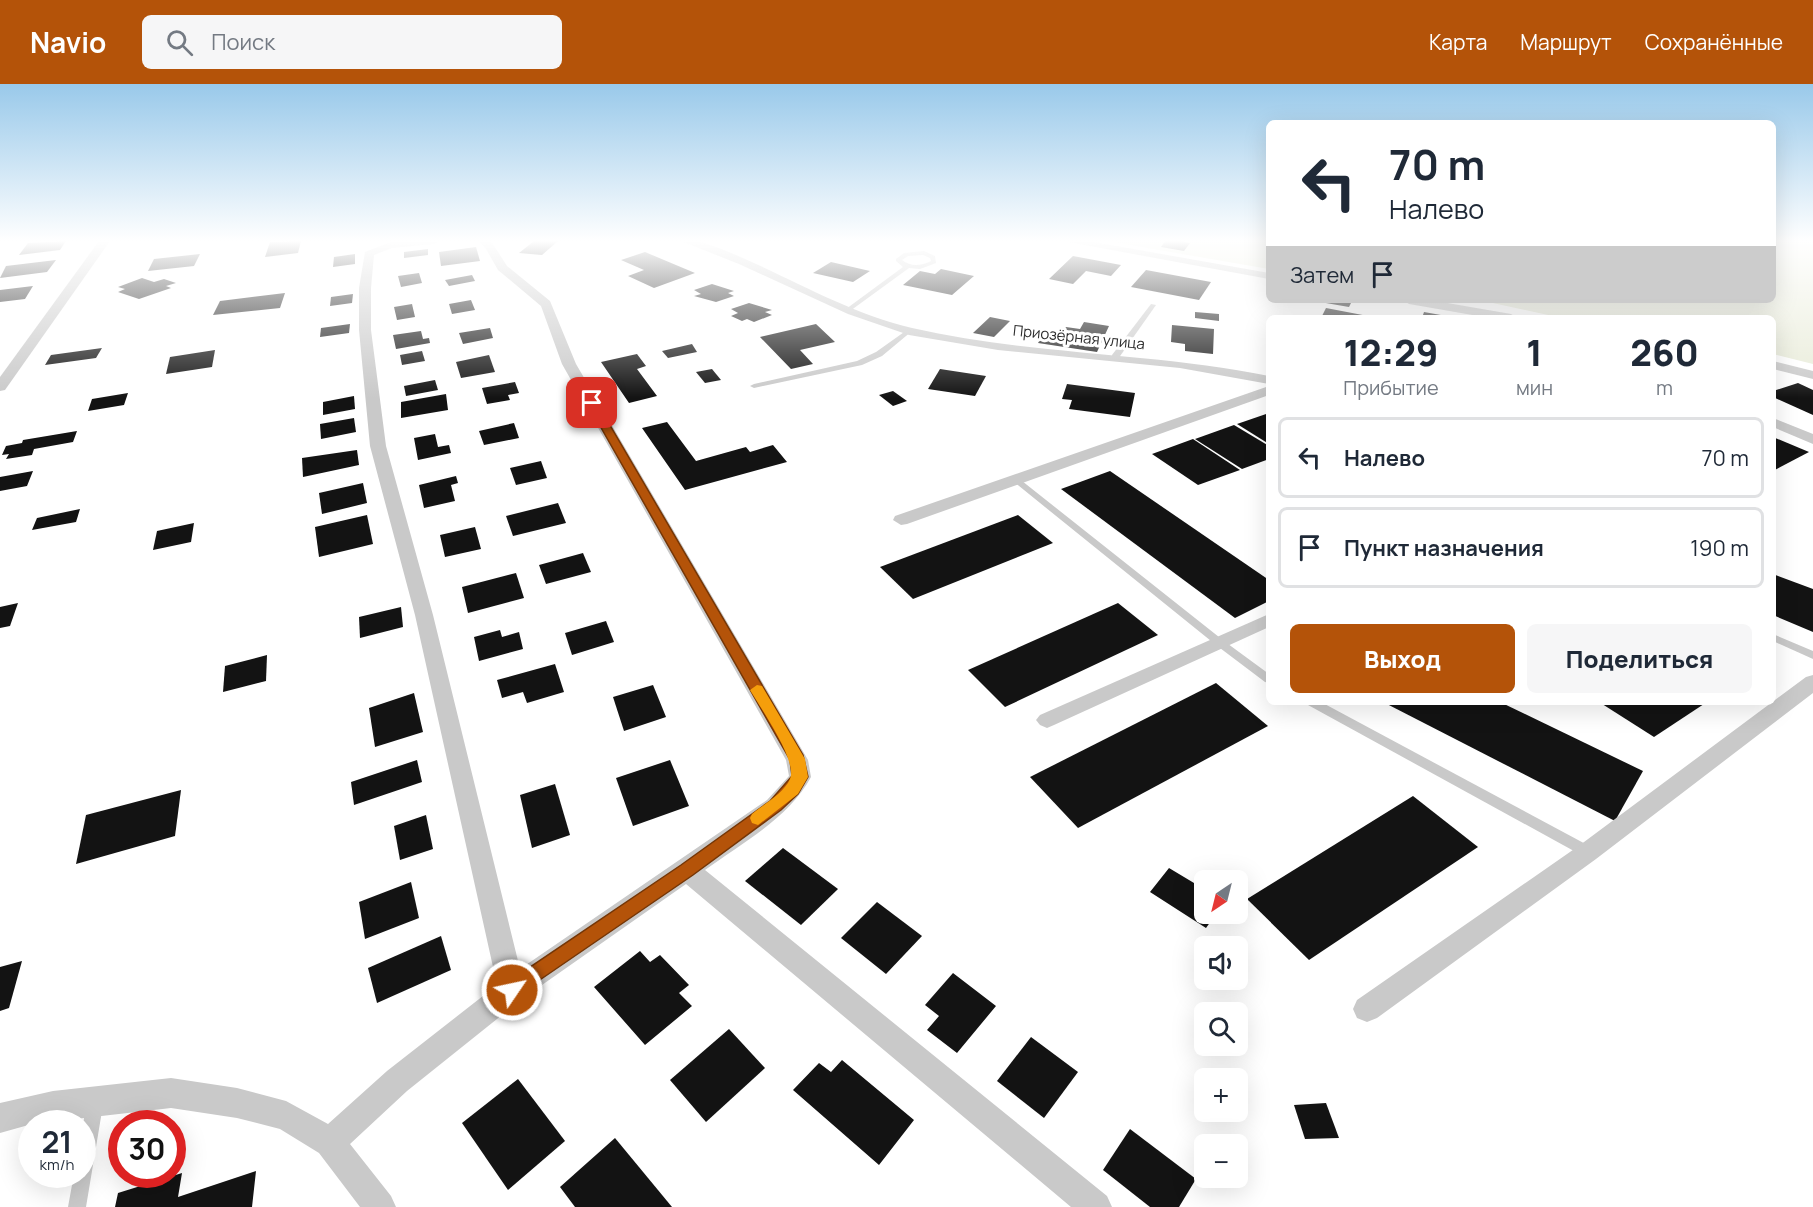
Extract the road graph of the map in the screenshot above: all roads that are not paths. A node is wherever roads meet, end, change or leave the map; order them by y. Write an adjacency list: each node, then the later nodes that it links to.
1 (67, 293): 17 (street)
2 (365, 293): 33 (street)
3 (533, 293): 32 (street)
4 (811, 293): 8 (street, Приозёрная улица)
5 (871, 293): 8 (lane)
6 (1419, 303): 9 (street)
7 (1153, 305): 12 (lane)
8 (848, 310): 11 (street, Приозёрная улица)
9 (1454, 313): 10 (street)
10 (1477, 315)
11 (909, 331): 12 (street, Приозёрная улица); 16 (lane)
12 (1115, 357): 15 (street, Приозёрная улица)
13 (1776, 366): 14 (street)
14 (1813, 375)
15 (1266, 379)
16 (754, 386)
17 (0, 387)
18 (1266, 391): 21 (street)
19 (1776, 423): 20 (street)
20 (1813, 439)
21 (1017, 480): 22 (street); 25 (lane)
22 (900, 520)
23 (1266, 621): 25 (street)
24 (1776, 638): 26 (lane)
25 (1220, 643): 27 (lane); 30 (street)
26 (1813, 654)
27 (1266, 677)
28 (1813, 682): 31 (street)
29 (1318, 705): 31 (lane)
30 (1047, 720)
31 (1588, 852): 34 (street)
32 (687, 870): 33 (street); 40 (street)
33 (512, 990): 37 (street)
34 (1367, 1009)
35 (96, 1102): 36 (street); 37 (street); 38 (lane)
36 (0, 1118)
37 (330, 1142): 39 (street)
38 (77, 1207)
39 (380, 1207)
40 (1096, 1207)

